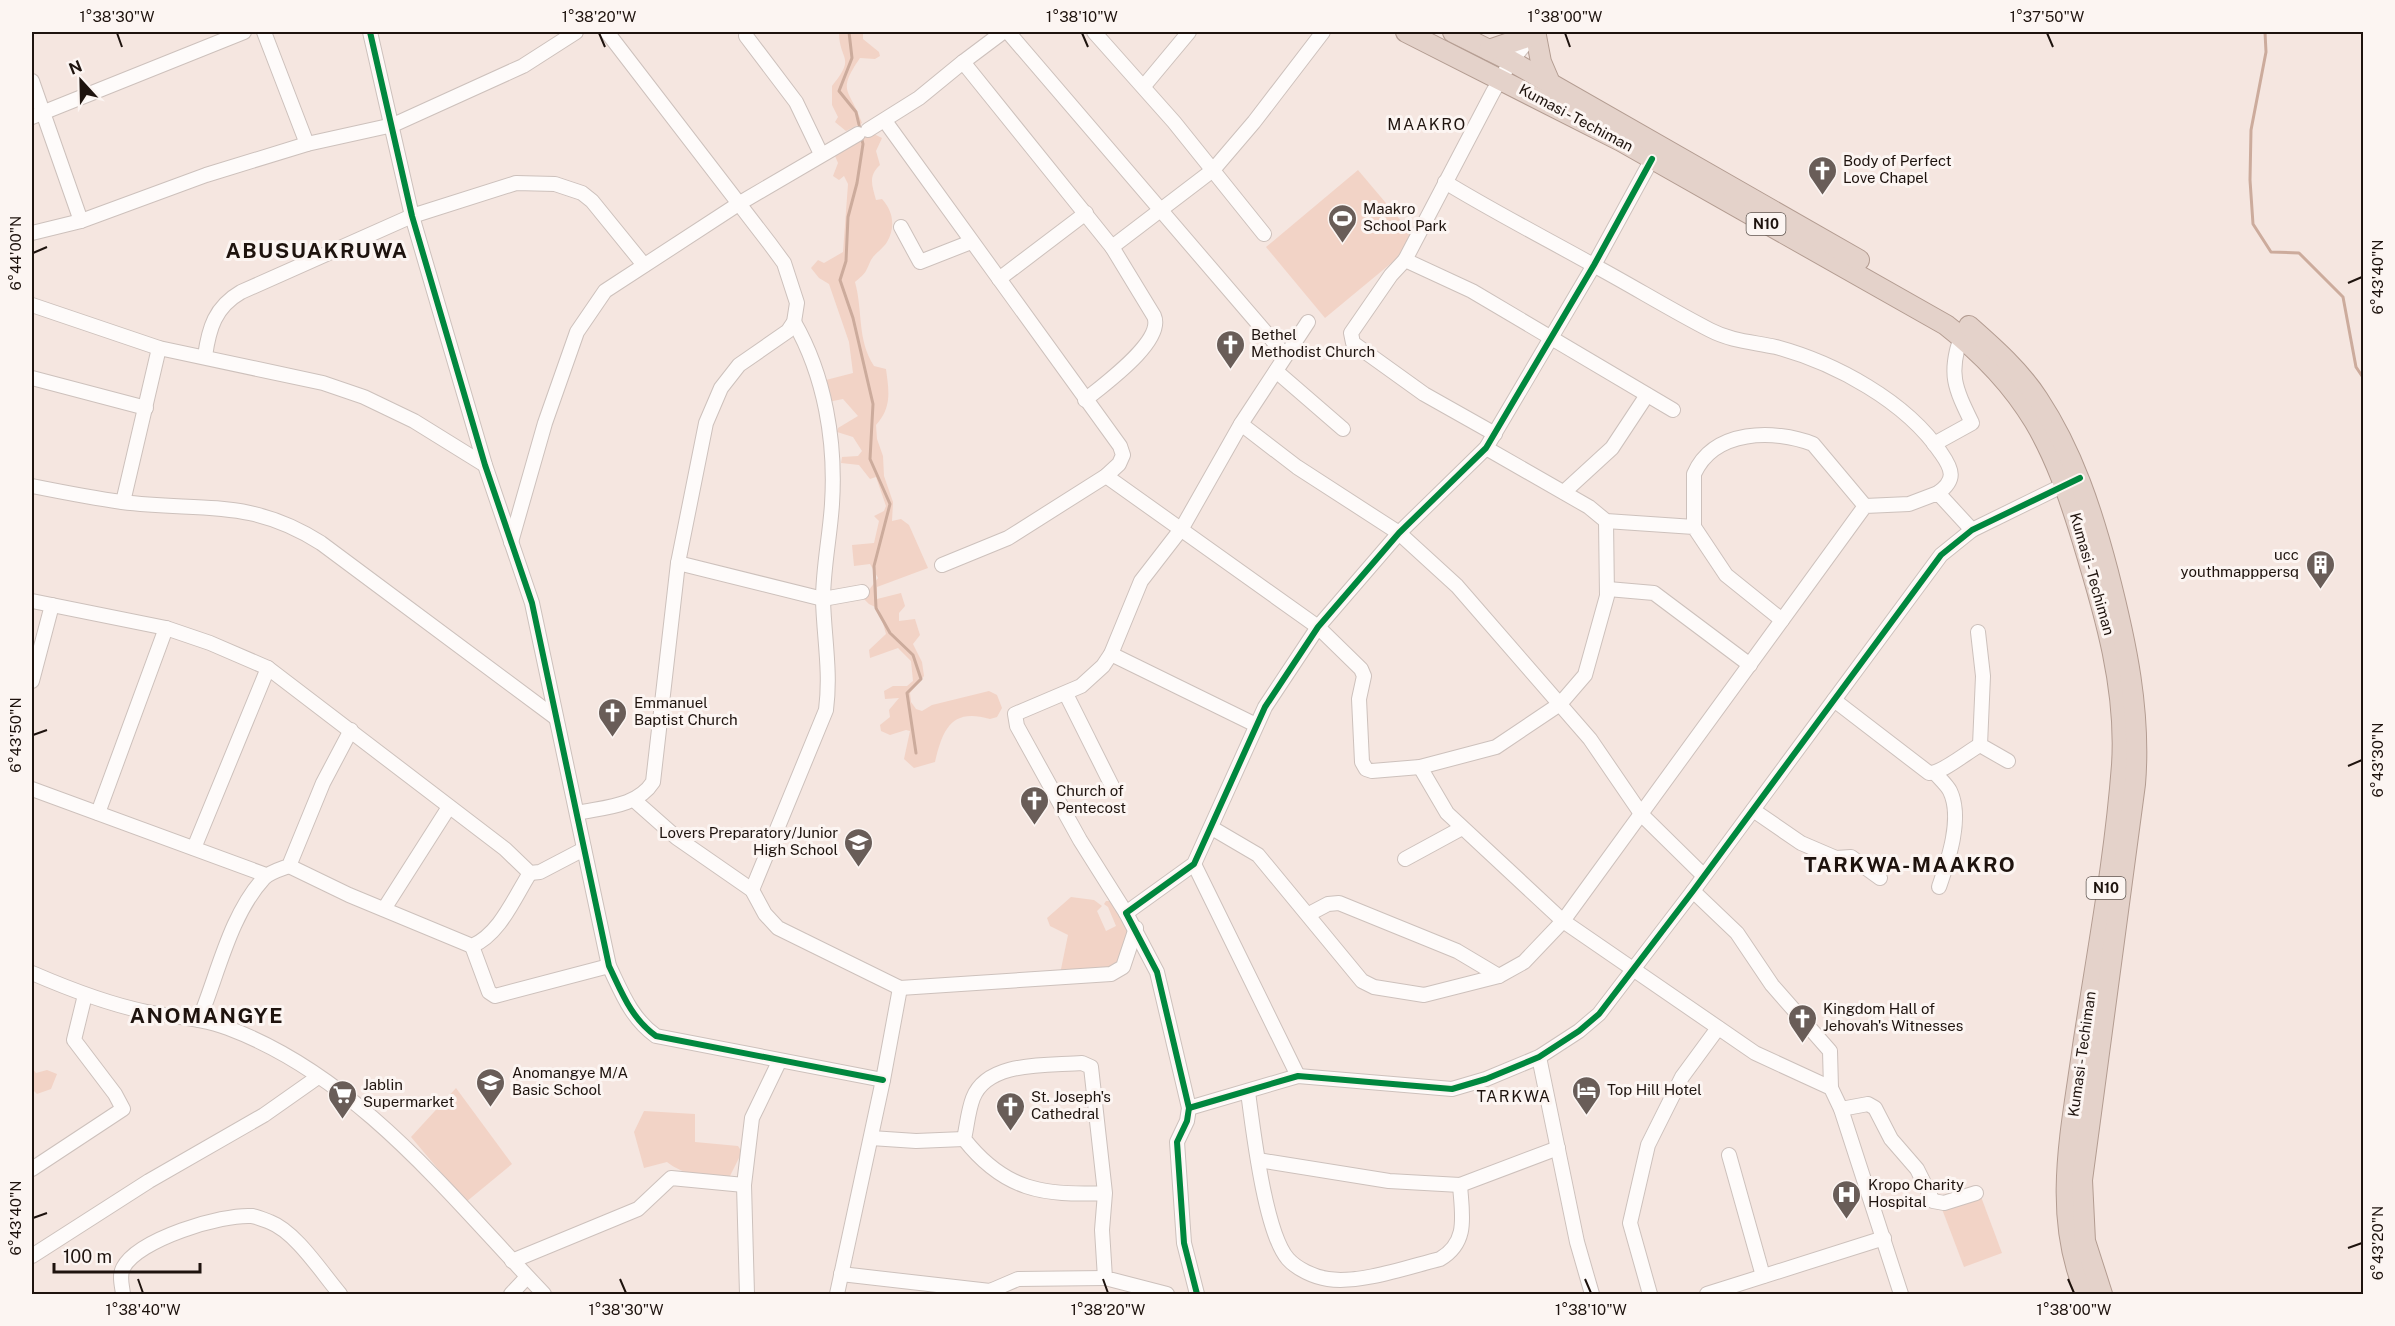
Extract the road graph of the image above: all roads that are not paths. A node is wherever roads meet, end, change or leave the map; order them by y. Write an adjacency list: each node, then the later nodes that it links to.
1 (244, 32): 21 (street)
2 (264, 32): 24 (street)
3 (373, 32): 23 (street)
4 (576, 32): 23 (street)
5 (607, 32): 29 (street)
6 (1003, 32): 16 (street)
7 (1008, 32): 30 (street)
8 (1189, 32): 20 (street)
9 (1323, 32): 27 (street)
10 (1406, 32): 17 (highway, Kumasi - Techiman / N10)
11 (1453, 32): 15 (highway, N10)
12 (1536, 34): 15 (highway); 17 (street); 19 (highway)
13 (1103, 35): 20 (street)
14 (746, 36): 25 (street)
15 (1489, 50): 17 (highway, N10)
16 (963, 62): 22 (street); 31 (street)
17 (1510, 72): 19 (highway, N10); 26 (highway, Kumasi - Techiman / N10); 28 (street)
18 (32, 81): 21 (street)
19 (1550, 83): 64 (highway, N10)
20 (1144, 87): 27 (street)
21 (36, 115): 33 (street)
22 (885, 121): 25 (street); 37 (street)
23 (393, 125): 24 (street); 32 (street)
24 (307, 144): 33 (street)
25 (821, 154): 29 (street)
26 (1652, 159): 41 (street); 46 (highway, Kumasi - Techiman / N10)
27 (1213, 170): 30 (street); 36 (street)
28 (1445, 182): 39 (street); 41 (street)
29 (740, 203): 40 (street); 44 (street)
30 (1162, 209): 38 (street); 49 (street)
31 (1086, 213): 38 (street); 42 (street)
32 (412, 216): 40 (street); 50 (street); 62 (street)
33 (81, 221): 35 (street)
34 (901, 227): 37 (street)
35 (32, 233)
36 (1264, 234)
37 (971, 242): 42 (street)
38 (1112, 247): 54 (street)
39 (1405, 260): 47 (street); 59 (street)
40 (644, 265): 75 (street)
41 (1594, 265): 47 (street); 60 (street)
42 (999, 279): 54 (street)
43 (32, 305): 48 (street)
44 (794, 322): 76 (street); 80 (street)
45 (1308, 322): 49 (street)
46 (1961, 337): 60 (street); 64 (highway, Kumasi - Techiman / N10)
47 (1551, 339): 53 (street); 59 (street)
48 (159, 348): 50 (street); 55 (street)
49 (1285, 355): 51 (street)
50 (206, 356): 62 (street)
51 (1276, 371): 57 (street); 58 (street)
52 (32, 378): 55 (street)
53 (1647, 395): 56 (street); 66 (street)
54 (1085, 400): 63 (street)
55 (146, 408): 68 (street)
56 (1673, 410)
57 (1240, 424): 72 (street); 74 (street)
58 (1343, 429)
59 (1495, 434): 61 (street)
60 (1934, 444): 67 (street)
61 (1486, 448): 66 (street); 74 (street)
62 (485, 465): 75 (street)
63 (1106, 476): 72 (street); 77 (street)
64 (2072, 481): 73 (street); 175 (highway, Kumasi - Techiman / N10); 176 (highway, N10)
65 (32, 486): 68 (street)
66 (1564, 492): 70 (street)
67 (1938, 493): 69 (street); 73 (street)
68 (123, 502): 94 (street)
69 (1865, 506): 71 (street); 83 (street)
70 (1606, 521): 71 (street); 78 (street)
71 (1694, 527): 83 (street)
72 (1182, 528): 84 (street); 87 (street)
73 (1972, 530): 92 (street)
74 (1399, 533): 84 (street); 93 (street)
75 (511, 542): 94 (street)
76 (678, 563): 80 (street); 103 (street)
77 (942, 565)
78 (1608, 589): 88 (street); 93 (street)
79 (862, 592): 80 (street)
80 (823, 599): 121 (street)
81 (32, 601): 82 (street)
82 (52, 605): 85 (street); 90 (street)
83 (1782, 620): 88 (street)
84 (1318, 627): 95 (street); 99 (street)
85 (166, 628): 89 (street); 106 (street)
86 (1978, 632): 97 (street)
87 (1111, 654): 91 (street); 95 (street)
88 (1750, 665): 108 (street)
89 (268, 668): 96 (street); 111 (street)
90 (32, 681)
91 (1066, 694): 102 (street); 124 (street)
92 (1834, 700): 100 (street); 105 (street)
93 (1560, 704): 99 (street); 108 (street)
94 (556, 718): 107 (street)
95 (1256, 724): 109 (street)
96 (351, 730): 104 (street); 115 (street)
97 (1980, 745): 98 (street); 100 (street)
98 (2008, 761)
99 (1420, 767): 110 (street)
100 (1935, 773): 120 (street)
101 (32, 789): 106 (street)
102 (1114, 790)
103 (634, 800): 107 (street); 121 (street)
104 (449, 807): 116 (street); 123 (street)
105 (1753, 810): 118 (street); 119 (street)
106 (98, 813): 111 (street)
107 (577, 813): 112 (street)
108 (1642, 815): 118 (street); 126 (street)
109 (1212, 828): 114 (street); 125 (street)
110 (1462, 828): 113 (street); 126 (street)
111 (194, 848): 117 (street)
112 (584, 849): 116 (street); 129 (street)
113 (1405, 859)
114 (1194, 864): 124 (street); 139 (street)
115 (289, 866): 117 (street); 123 (street)
116 (530, 873): 128 (street)
117 (266, 875): 135 (street)
118 (1703, 875): 122 (street)
119 (1880, 878)
120 (1939, 887)
121 (752, 890): 133 (street)
122 (1693, 891): 130 (street); 142 (street)
123 (384, 909): 128 (street)
124 (1126, 913): 127 (street)
125 (1309, 914): 132 (street); 132 (street)
126 (1563, 921): 130 (street); 132 (street)
127 (1136, 928): 133 (street); 144 (street)
128 (472, 946): 129 (street)
129 (609, 966): 138 (street)
130 (1633, 969): 136 (street); 137 (street)
131 (32, 973): 134 (street)
132 (1498, 976)
133 (900, 988): 141 (street)
134 (85, 995): 135 (street); 151 (street)
135 (199, 1020): 140 (street)
136 (1718, 1028): 142 (street); 172 (street)
137 (1539, 1057): 139 (street); 148 (street)
138 (779, 1062): 141 (street); 152 (street)
139 (1298, 1076): 143 (street)
140 (318, 1077): 157 (street); 158 (street)
141 (883, 1080): 146 (street)
142 (1831, 1088): 145 (street)
143 (1248, 1092): 144 (street); 150 (street)
144 (1189, 1108): 170 (street)
145 (1841, 1109): 155 (street); 156 (street)
146 (871, 1138): 147 (street); 159 (street)
147 (964, 1139): 154 (street); 154 (street)
148 (1558, 1148): 153 (street); 171 (street)
149 (1729, 1155): 160 (street)
150 (1258, 1160): 153 (street); 153 (street)
151 (32, 1168)
152 (744, 1185): 158 (street); 167 (street)
153 (1460, 1185)
154 (1106, 1193): 162 (street)
155 (1976, 1193)
156 (1884, 1238): 160 (street); 174 (street)
157 (32, 1256)
158 (512, 1261): 161 (street)
159 (841, 1274): 162 (street); 168 (street)
160 (1763, 1276): 173 (street)
161 (527, 1277): 165 (street); 166 (street)
162 (1104, 1278): 169 (street)
163 (123, 1294): 164 (street)
164 (340, 1294)
165 (511, 1294)
166 (543, 1294)
167 (747, 1294)
168 (837, 1294)
169 (1167, 1294)
170 (1197, 1294)
171 (1592, 1294)
172 (1650, 1294)
173 (1707, 1294)
174 (1901, 1294)
175 (2086, 1294)
176 (2102, 1294)

